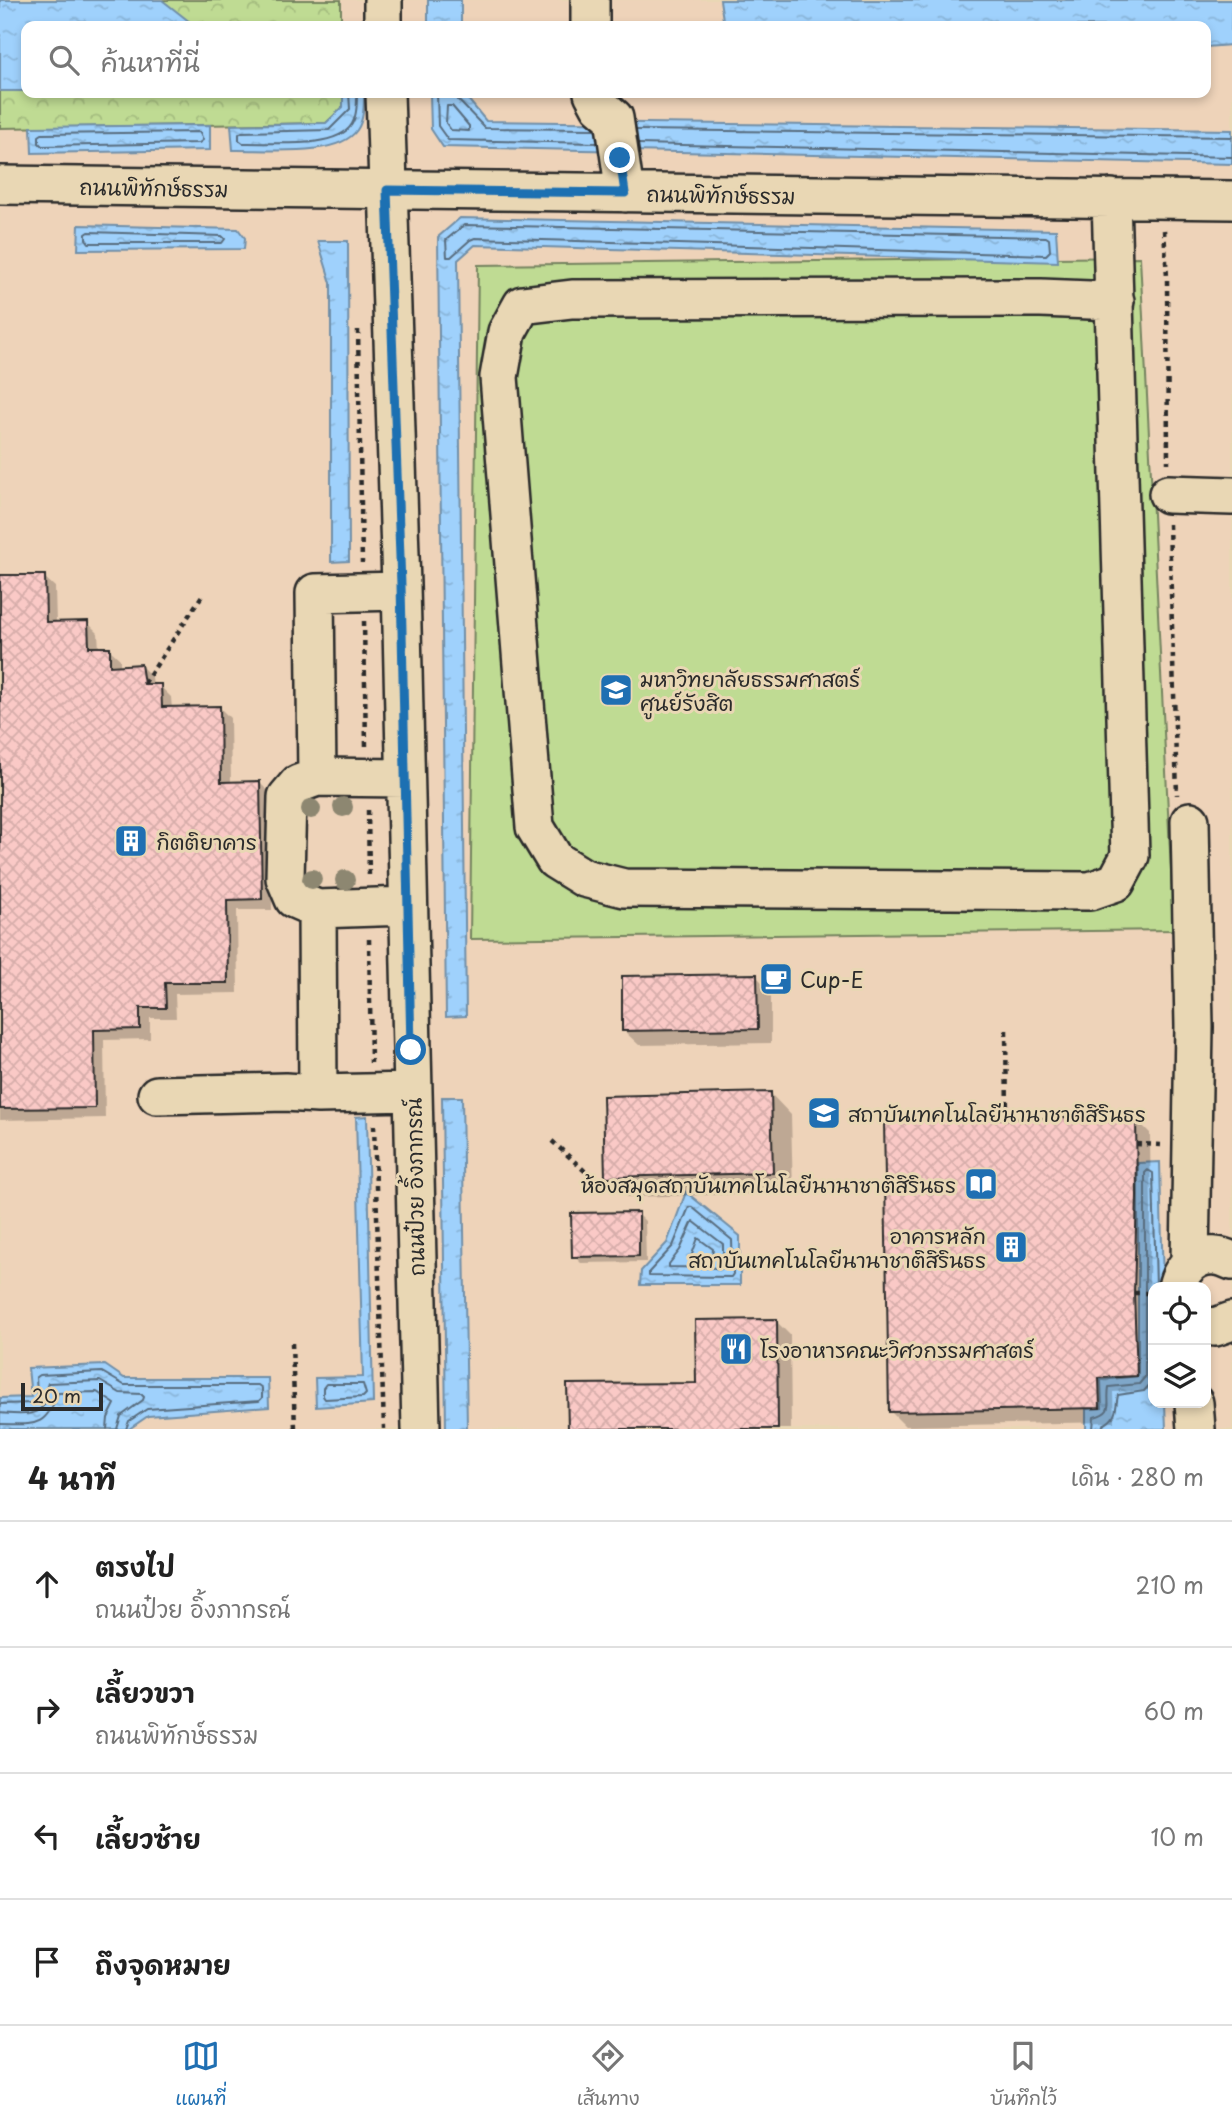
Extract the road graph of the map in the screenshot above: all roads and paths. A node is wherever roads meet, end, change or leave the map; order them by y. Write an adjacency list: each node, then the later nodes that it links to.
1 (383, 0): 3 (street)
2 (590, 0): 4 (street)
3 (383, 21)
4 (590, 21)
5 (385, 98): 8 (street, ถนนป๋วย อิ้งภากรณ์)
6 (604, 106): 9 (street)
7 (0, 185): 8 (street, ถนนพิทักษ์ธรรม)
8 (387, 190): 9 (street, ถนนพิทักษ์ธรรม); 16 (street, ถนนป๋วย อิ้งภากรณ์)
9 (625, 193): 10 (street, ถนนพิทักษ์ธรรม)
10 (1111, 198): 11 (street, ถนนพิทักษ์ธรรม); 12 (street)
11 (1232, 200)
12 (1115, 301): 12 (street)
13 (358, 328): 17 (path)
14 (1168, 494): 15 (street)
15 (1232, 496)
16 (401, 592): 17 (street); 22 (street, ถนนป๋วย อิ้งภากรณ์)
17 (363, 593): 20 (street); 21 (path)
18 (203, 594): 19 (path)
19 (144, 684)
20 (317, 777): 21 (street); 26 (street)
21 (367, 778): 22 (street); 25 (path)
22 (405, 778): 24 (street, ถนนป๋วย อิ้งภากรณ์)
23 (1190, 821): 36 (street)
24 (407, 906): 25 (street); 28 (street, ถนนป๋วย อิ้งภากรณ์)
25 (369, 907): 26 (street); 29 (path)
26 (317, 909): 30 (street)
27 (1006, 1030): 32 (path)
28 (412, 1092): 29 (street); 43 (street, ถนนป๋วย อิ้งภากรณ์)
29 (373, 1093): 30 (street); 42 (path)
30 (318, 1094): 31 (street)
31 (157, 1095)
32 (1007, 1118)
33 (552, 1141): 34 (path)
34 (690, 1184)
35 (1232, 1261): 36 (street)
36 (1183, 1274)
37 (1232, 1321): 38 (street)
38 (1211, 1327)
39 (292, 1343): 41 (path)
40 (1194, 1408): 44 (street)
41 (295, 1429)
42 (384, 1429)
43 (421, 1429)
44 (1196, 1429)

